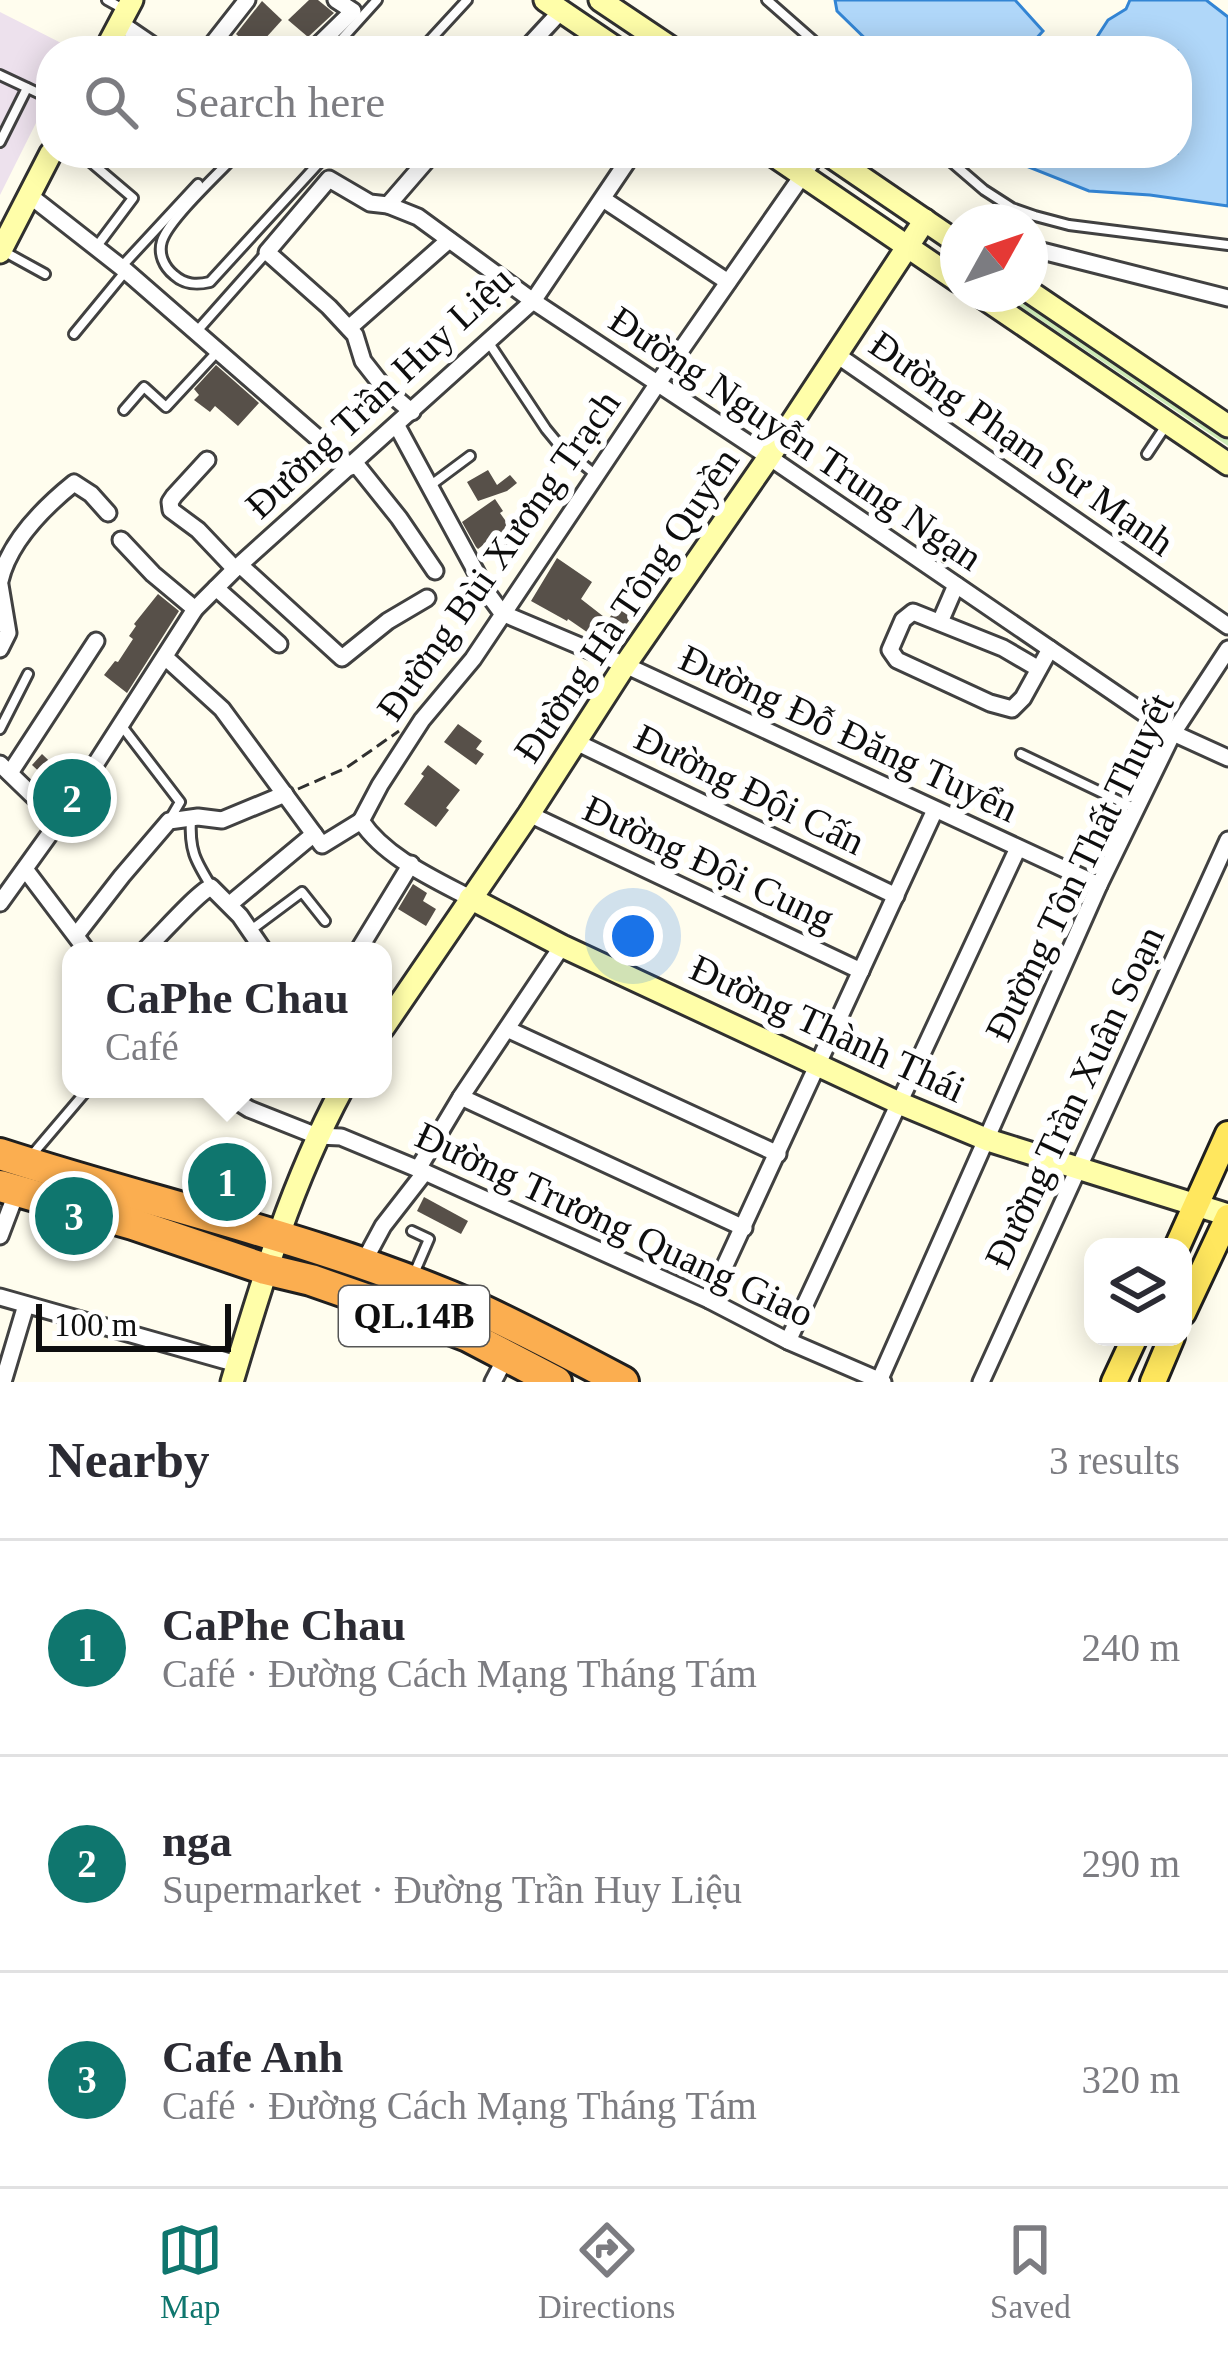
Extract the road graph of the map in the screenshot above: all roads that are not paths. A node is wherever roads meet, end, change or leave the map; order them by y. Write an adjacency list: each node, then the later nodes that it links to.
1 (247, 0): 11 (street)
2 (337, 0): 12 (street)
3 (377, 0): 13 (lane)
4 (466, 0): 14 (lane)
5 (600, 0): 17 (street)
6 (767, 0): 18 (lane)
7 (553, 5): 15 (street); 16 (street)
8 (122, 8): 9 (street); 10 (street)
9 (111, 36)
10 (147, 36)
11 (219, 36)
12 (327, 36)
13 (345, 36)
14 (434, 36)
15 (533, 36)
16 (593, 36)
17 (654, 36)
18 (808, 36)
19 (0, 75): 20 (lane)
20 (27, 88): 21 (lane); 22 (lane)
21 (36, 92)
22 (0, 142)
23 (43, 168): 35 (street)
24 (98, 168): 43 (lane)
25 (224, 168): 26 (lane)
26 (314, 168)
27 (420, 168): 37 (street)
28 (624, 168): 36 (street, Đường Trần Huy Liệu)
29 (792, 168): 33 (street)
30 (808, 168): 33 (street, Đường Bùi Xương Trạch)
31 (845, 168): 38 (street)
32 (958, 168): 41 (lane)
33 (802, 175): 42 (street); 50 (street, Đường Bùi Xương Trạch)
34 (198, 184): 48 (lane)
35 (29, 195): 43 (street); 44 (street)
36 (604, 199): 50 (street); 52 (street, Đường Trần Huy Liệu)
37 (388, 205): 40 (street, Đường Nguyễn Trung Ngạn); 45 (street, Đường Nguyễn Trung Ngạn)
38 (925, 220): 39 (street); 42 (street, Đường Hà Tông Quyền)
39 (940, 230)
40 (449, 240): 52 (street, Đường Nguyễn Trung Ngạn); 55 (street)
41 (1228, 245)
42 (908, 246): 47 (street); 60 (street, Đường Hà Tông Quyền)
43 (96, 247): 48 (street)
44 (0, 251): 49 (lane)
45 (267, 252): 55 (street); 56 (lane)
46 (1048, 253): 51 (street)
47 (940, 268)
48 (123, 269): 56 (street); 57 (lane)
49 (45, 274)
50 (728, 282): 61 (street, Đường Bùi Xương Trạch)
51 (1228, 298)
52 (533, 302): 58 (street, Đường Trần Huy Liệu); 61 (street, Đường Nguyễn Trung Ngạn)
53 (1048, 304): 66 (street)
54 (1004, 312): 64 (street)
55 (349, 328): 63 (street)
56 (196, 332): 59 (street)
57 (74, 334)
58 (488, 342): 63 (street, Đường Trần Huy Liệu); 73 (lane)
59 (218, 351): 62 (lane); 72 (street)
60 (837, 356): 69 (street, Đường Hà Tông Quyền); 86 (street, Đường Phạm Sư Mạnh)
61 (658, 383): 69 (street, Đường Nguyễn Trung Ngạn); 73 (street, Đường Bùi Xương Trạch)
62 (124, 410)
63 (412, 412): 65 (street, Đường Trần Huy Liệu)
64 (1168, 423): 67 (lane); 71 (street)
65 (397, 426): 72 (street, Đường Trần Huy Liệu); 74 (street)
66 (1228, 426)
67 (1147, 454)
68 (470, 456): 74 (lane)
69 (769, 457): 80 (street, Đường Nguyễn Trung Ngạn); 93 (street, Đường Hà Tông Quyền)
70 (207, 460): 77 (street)
71 (1228, 464)
72 (353, 465): 77 (street, Đường Trần Huy Liệu); 78 (street)
73 (596, 475): 84 (street, Đường Bùi Xương Trạch)
74 (429, 486): 84 (street)
75 (108, 513): 79 (street)
76 (121, 540): 83 (street)
77 (237, 567): 81 (street, Đường Trần Huy Liệu); 82 (street)
78 (435, 572)
79 (0, 583): 89 (street)
80 (956, 585): 85 (street); 90 (street, Đường Nguyễn Trung Ngạn)
81 (216, 588): 83 (street, Đường Trần Huy Liệu); 88 (street)
82 (427, 598)
83 (195, 608): 92 (street, Đường Trần Huy Liệu)
84 (502, 613): 93 (street, Đường Đỗ Đăng Tuyển); 110 (street, Đường Bùi Xương Trạch)
85 (940, 622): 94 (street); 94 (street)
86 (1228, 626)
87 (96, 641): 102 (street)
88 (279, 644)
89 (0, 649)
90 (1050, 649): 94 (street); 98 (street, Đường Nguyễn Trung Ngạn)
91 (1228, 649): 98 (street, Đường Tôn Thất Thuyết)
92 (165, 656): 96 (street, Đường Trần Huy Liệu); 103 (street)
93 (625, 664): 99 (street, Đường Hà Tông Quyền); 105 (street, Đường Đỗ Đăng Tuyển)
94 (1039, 669)
95 (28, 674): 97 (lane)
96 (121, 725): 108 (street, Đường Trần Huy Liệu); 109 (lane)
97 (0, 729)
98 (1173, 733): 101 (street, Đường Nguyễn Trung Ngạn); 104 (street, Đường Tôn Thất Thuyết)
99 (576, 742): 106 (street, Đường Hà Tông Quyền); 118 (street, Đường Đội Cấn)
100 (1021, 754): 104 (lane)
101 (1228, 758)
102 (5, 768): 108 (street)
103 (285, 794): 107 (street); 111 (street)
104 (1136, 809): 116 (street, Đường Tôn Thất Thuyết)
105 (935, 810): 113 (street, Đường Đỗ Đăng Tuyển); 118 (street)
106 (529, 814): 119 (street, Đường Hà Tông Quyền); 130 (street, Đường Đội Cung)
107 (191, 818): 109 (street); 117 (lane)
108 (59, 821): 115 (street, Đường Trần Huy Liệu)
109 (170, 821): 123 (street)
110 (361, 821): 111 (street); 114 (street, Đường Thành Thái)
111 (314, 835): 121 (street)
112 (1228, 840): 143 (street, Đường Trần Xuân Soạn)
113 (1018, 848): 116 (street, Đường Đỗ Đăng Tuyển); 138 (street)
114 (411, 865): 119 (street, Đường Thành Thái); 128 (street)
115 (25, 869): 120 (street, Đường Trần Huy Liệu); 123 (street)
116 (1099, 885): 141 (street, Đường Tôn Thất Thuyết)
117 (212, 887): 121 (street); 125 (street)
118 (896, 896): 130 (street)
119 (470, 898): 129 (street, Đường Thành Thái); 131 (street, Đường Hà Tông Quyền)
120 (0, 903)
121 (230, 904): 126 (street)
122 (325, 921): 127 (lane)
123 (77, 934): 124 (street)
124 (82, 942)
125 (153, 942)
126 (252, 942)
127 (254, 942)
128 (364, 942)
129 (562, 946): 132 (street); 133 (street, Đường Thành Thái)
130 (861, 971): 133 (street)
131 (392, 1015)
132 (507, 1029): 134 (street); 142 (street)
133 (818, 1064): 138 (street, Đường Thành Thái); 142 (street)
134 (460, 1097): 144 (street); 148 (street)
135 (80, 1098): 145 (lane)
136 (235, 1098): 140 (street, Đường Trương Quang Giao)
137 (337, 1098): 140 (street)
138 (899, 1103): 141 (street, Đường Thành Thái); 160 (street)
139 (1228, 1134): 146 (main road)
140 (317, 1136): 144 (street, Đường Trương Quang Giao); 151 (street)
141 (988, 1140): 143 (street, Đường Thành Thái); 165 (street, Đường Tôn Thất Thuyết)
142 (778, 1154): 148 (street)
143 (1076, 1168): 146 (street, Đường Thành Thái); 169 (street, Đường Trần Xuân Soạn)
144 (422, 1170): 153 (street); 158 (street, Đường Trương Quang Giao)
145 (10, 1174): 150 (street); 151 (highway, QL.14B); 154 (highway, QL.14B)
146 (1196, 1206): 147 (street, Đường Thành Thái); 152 (main road)
147 (1228, 1216): 156 (main road)
148 (743, 1228): 158 (street)
149 (412, 1231): 155 (lane)
150 (0, 1236)
151 (276, 1237): 153 (highway, QL.14B); 154 (street)
152 (1181, 1238)
153 (362, 1265): 155 (highway, QL.14B)
154 (265, 1269): 163 (highway, QL.14B); 164 (street)
155 (410, 1283): 168 (highway, QL.14B)
156 (1192, 1294)
157 (0, 1297): 159 (street)
158 (709, 1300): 160 (street, Đường Trương Quang Giao)
159 (26, 1305): 164 (street); 166 (street)
160 (788, 1341): 165 (street, Đường Trương Quang Giao)
161 (1131, 1346): 170 (main road)
162 (1168, 1346): 171 (main road)
163 (500, 1370): 167 (highway, QL.14B)
164 (234, 1373)
165 (881, 1381)
166 (3, 1382)
167 (556, 1382)
168 (623, 1382)
169 (981, 1382)
170 (1114, 1382)
171 (1153, 1382)

